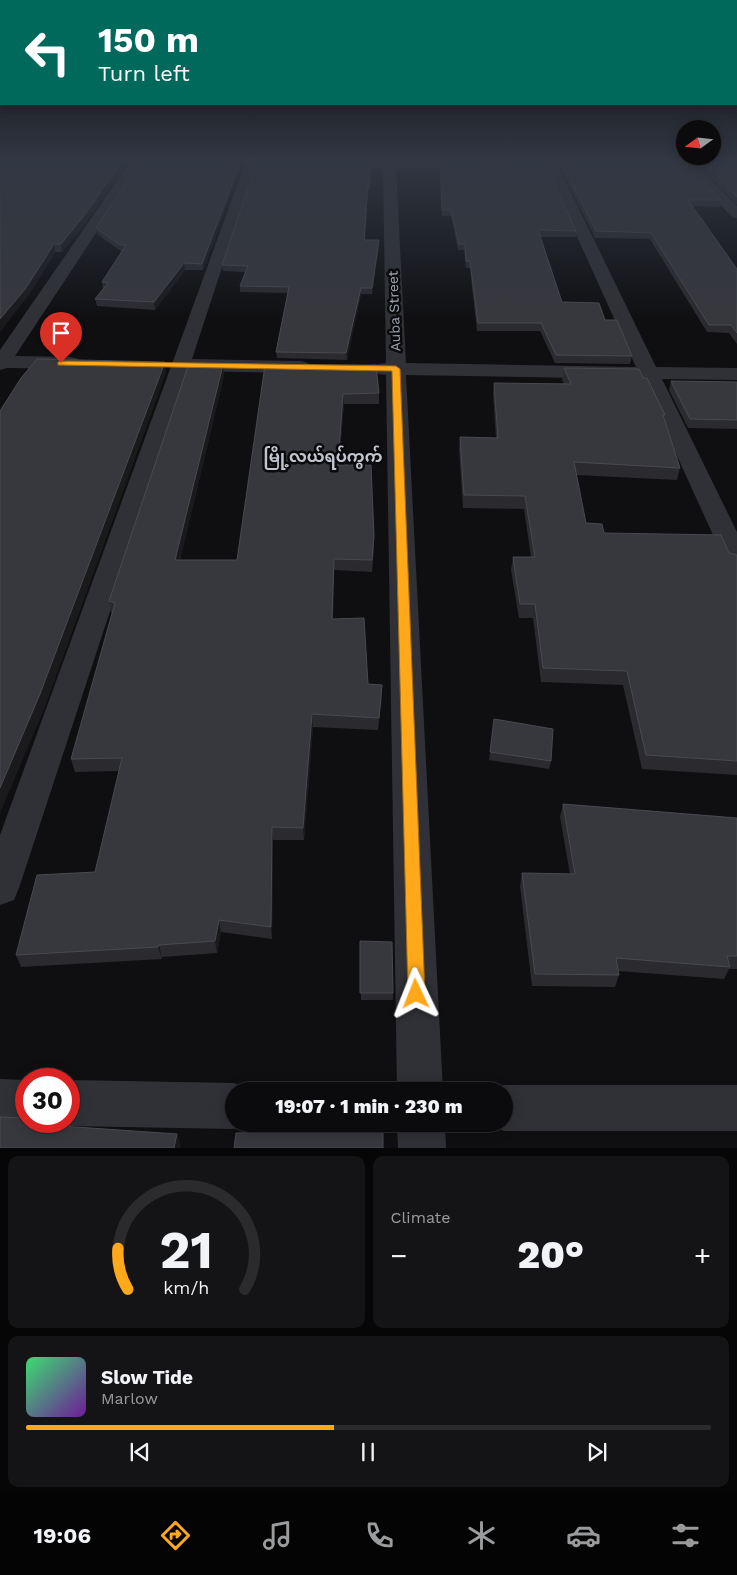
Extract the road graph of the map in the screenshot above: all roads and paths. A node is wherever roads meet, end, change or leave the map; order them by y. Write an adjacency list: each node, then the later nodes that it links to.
1 (100, 215): 5 (street)
2 (230, 215): 7 (street)
3 (391, 215): 10 (street, Auba Street)
4 (575, 215): 11 (street)
5 (0, 363): 6 (street)
6 (91, 364)
7 (170, 365): 8 (street); 14 (street)
8 (317, 368)
9 (356, 368): 10 (street)
10 (396, 369): 11 (street); 15 (street, Auba Street)
11 (649, 373): 12 (street); 13 (street)
12 (737, 374)
13 (737, 559)
14 (0, 888)
15 (420, 1082)
16 (0, 1102): 17 (street)
17 (15, 1103)
18 (80, 1103): 19 (street)
19 (225, 1106)
20 (513, 1108): 21 (street)
21 (737, 1108)
22 (421, 1132): 23 (street)
23 (422, 1148)

